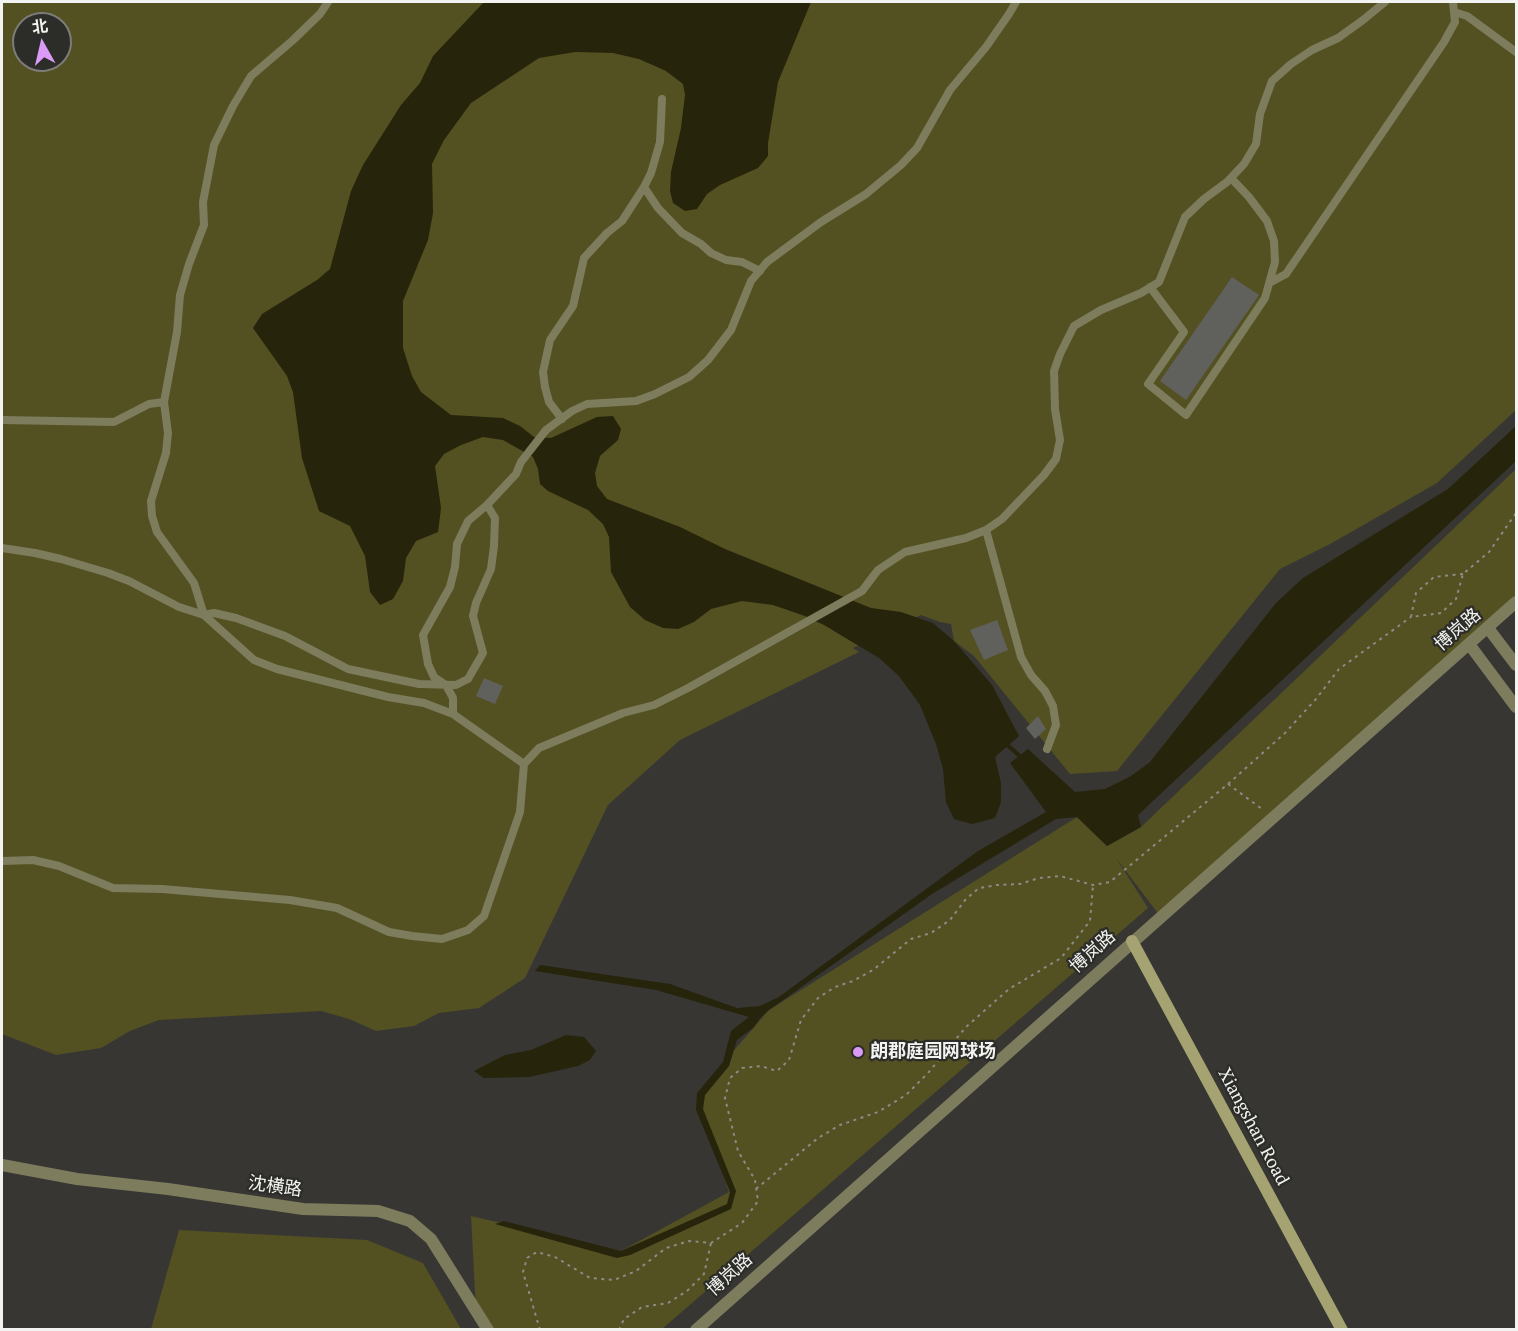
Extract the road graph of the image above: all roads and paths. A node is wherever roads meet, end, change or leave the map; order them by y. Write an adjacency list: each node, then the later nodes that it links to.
1 (328, 2): 13 (lane)
2 (1016, 2): 10 (lane)
3 (1385, 2): 8 (lane)
4 (1453, 2): 5 (lane)
5 (1454, 12): 6 (lane); 11 (lane)
6 (1516, 52)
7 (662, 99): 9 (lane)
8 (1232, 178): 11 (lane); 12 (lane)
9 (644, 187): 10 (lane); 14 (lane)
10 (760, 270): 14 (lane)
11 (1271, 282): 12 (lane)
12 (1150, 287): 18 (lane)
13 (165, 402): 15 (lane); 22 (lane)
14 (562, 418): 16 (lane)
15 (2, 420)
16 (487, 505): 27 (lane); 27 (lane)
17 (1516, 513): 20 (path)
18 (986, 531): 30 (lane); 31 (lane)
19 (2, 548): 22 (lane)
20 (1463, 574): 23 (path); 23 (path)
21 (1516, 602): 24 (street, 博岚路)
22 (204, 615): 27 (lane); 29 (lane)
23 (1412, 617): 32 (path)
24 (1488, 628): 25 (street, 博岚路); 26 (street)
25 (1469, 644): 28 (street); 33 (street, 博岚路)
26 (1516, 665)
27 (446, 685): 29 (lane)
28 (1516, 707)
29 (453, 714): 31 (lane)
30 (1047, 749)
31 (524, 764): 34 (lane)
32 (1228, 784): 33 (path); 35 (path)
33 (1273, 817): 36 (street, 博岚路)
34 (2, 861)
35 (1093, 885): 38 (path); 38 (path)
36 (1132, 941): 43 (street, 博岚路); 44 (main road, Xiangshan Road)
37 (2, 1165): 40 (street, 沈横路)
38 (756, 1189): 39 (path)
39 (711, 1243): 41 (path); 42 (path)
40 (488, 1329)
41 (540, 1329)
42 (619, 1329)
43 (696, 1329)
44 (1342, 1329)

